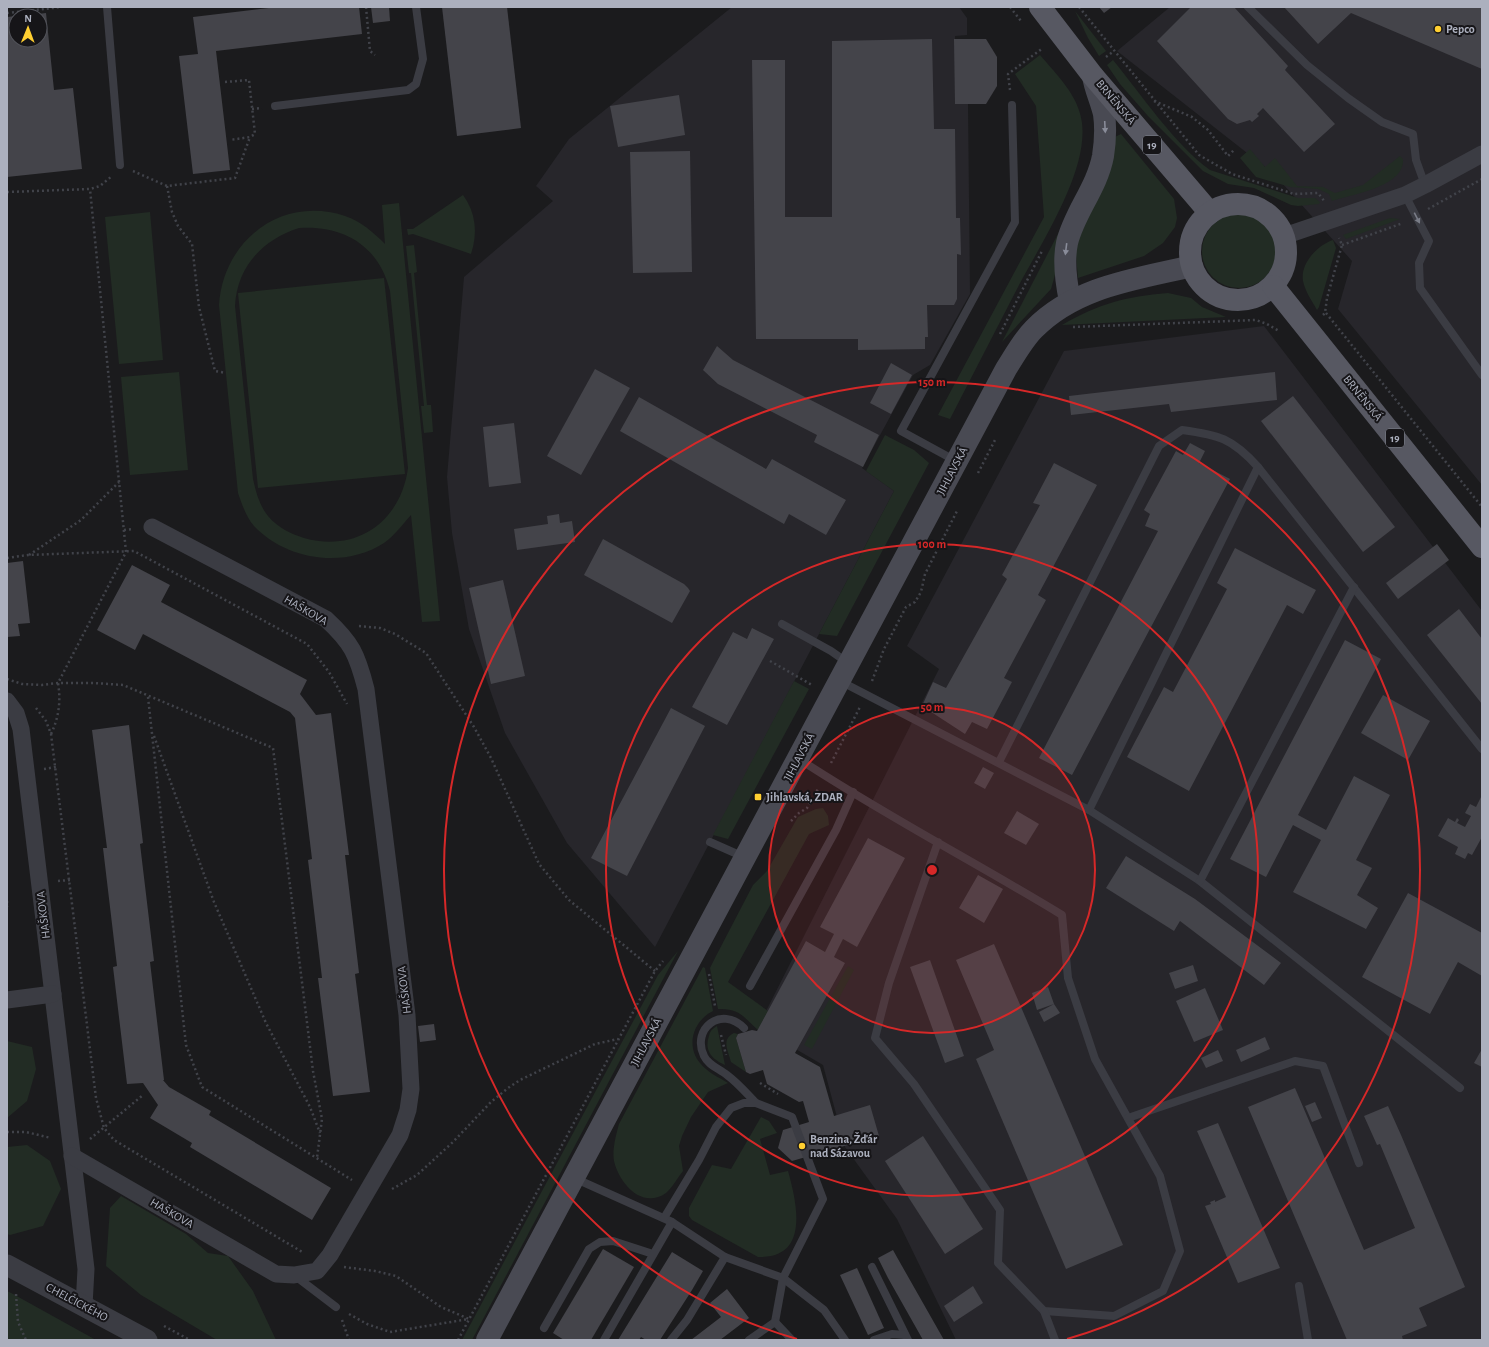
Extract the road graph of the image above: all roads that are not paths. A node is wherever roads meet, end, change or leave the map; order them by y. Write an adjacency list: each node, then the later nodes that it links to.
1 (107, 7): 9 (lane)
2 (416, 7): 7 (lane)
3 (1040, 7): 5 (main road, BRNĚNSKÁ / 19)
4 (1248, 7): 10 (lane)
5 (1093, 76): 12 (main road, BRNĚNSKÁ / 19); 16 (main road, one-way to 16)
6 (1012, 105): 18 (lane)
7 (275, 106)
8 (1482, 154): 10 (street)
9 (120, 164)
10 (1425, 186): 11 (street)
11 (1405, 195): 13 (street); 17 (lane, one-way to 17)
12 (1210, 213): 13 (main road); 14 (main road)
13 (1284, 236): 15 (main road)
14 (1192, 266): 15 (main road); 16 (main road, JIHLAVSKÁ)
15 (1273, 286): 21 (main road, BRNĚNSKÁ / 19)
16 (1070, 301): 18 (main road, JIHLAVSKÁ)
17 (1482, 375)
18 (957, 461): 24 (main road, JIHLAVSKÁ)
19 (1258, 467): 22 (lane); 28 (lane); 30 (lane)
20 (152, 527): 50 (street, HAŠKOVA)
21 (1482, 547)
22 (1354, 587): 26 (lane); 34 (lane)
23 (782, 624): 24 (lane)
24 (844, 672): 27 (main road, JIHLAVSKÁ); 28 (lane)
25 (7, 701): 36 (street, HAŠKOVA)
26 (1482, 749)
27 (798, 758): 29 (lane); 33 (main road, JIHLAVSKÁ)
28 (999, 762): 30 (lane)
29 (853, 792): 32 (lane); 35 (lane)
30 (1089, 810): 34 (lane)
31 (710, 842): 33 (lane)
32 (938, 842): 41 (lane); 55 (lane)
33 (745, 857): 44 (main road, JIHLAVSKÁ)
34 (1200, 881): 39 (lane)
35 (750, 986)
36 (53, 994): 37 (street); 42 (street, HAŠKOVA)
37 (7, 1000)
38 (744, 1028): 40 (lane)
39 (1460, 1088)
40 (756, 1103): 45 (lane); 51 (lane)
41 (1128, 1118): 43 (lane); 55 (lane)
42 (71, 1149): 50 (street, HAŠKOVA); 53 (street, HAŠKOVA)
43 (1359, 1163)
44 (573, 1178): 45 (lane); 60 (main road, JIHLAVSKÁ)
45 (668, 1220): 46 (lane); 47 (lane)
46 (653, 1254): 57 (lane); 61 (lane)
47 (725, 1257): 51 (lane); 62 (lane)
48 (7, 1265): 53 (street, CHELČICKÉHO)
49 (872, 1267): 58 (lane)
50 (294, 1275): 54 (lane)
51 (783, 1278): 56 (lane); 65 (lane)
52 (1298, 1286): 68 (lane)
53 (84, 1306): 59 (street, CHELČICKÉHO)
54 (336, 1307)
55 (1044, 1311): 67 (lane)
56 (775, 1322): 63 (lane); 64 (lane)
57 (544, 1328)
58 (906, 1337): 66 (lane)
59 (147, 1340)
60 (487, 1340)
61 (604, 1340)
62 (671, 1340)
63 (749, 1340)
64 (792, 1340)
65 (845, 1340)
66 (874, 1340)
67 (1055, 1340)
68 (1308, 1340)

